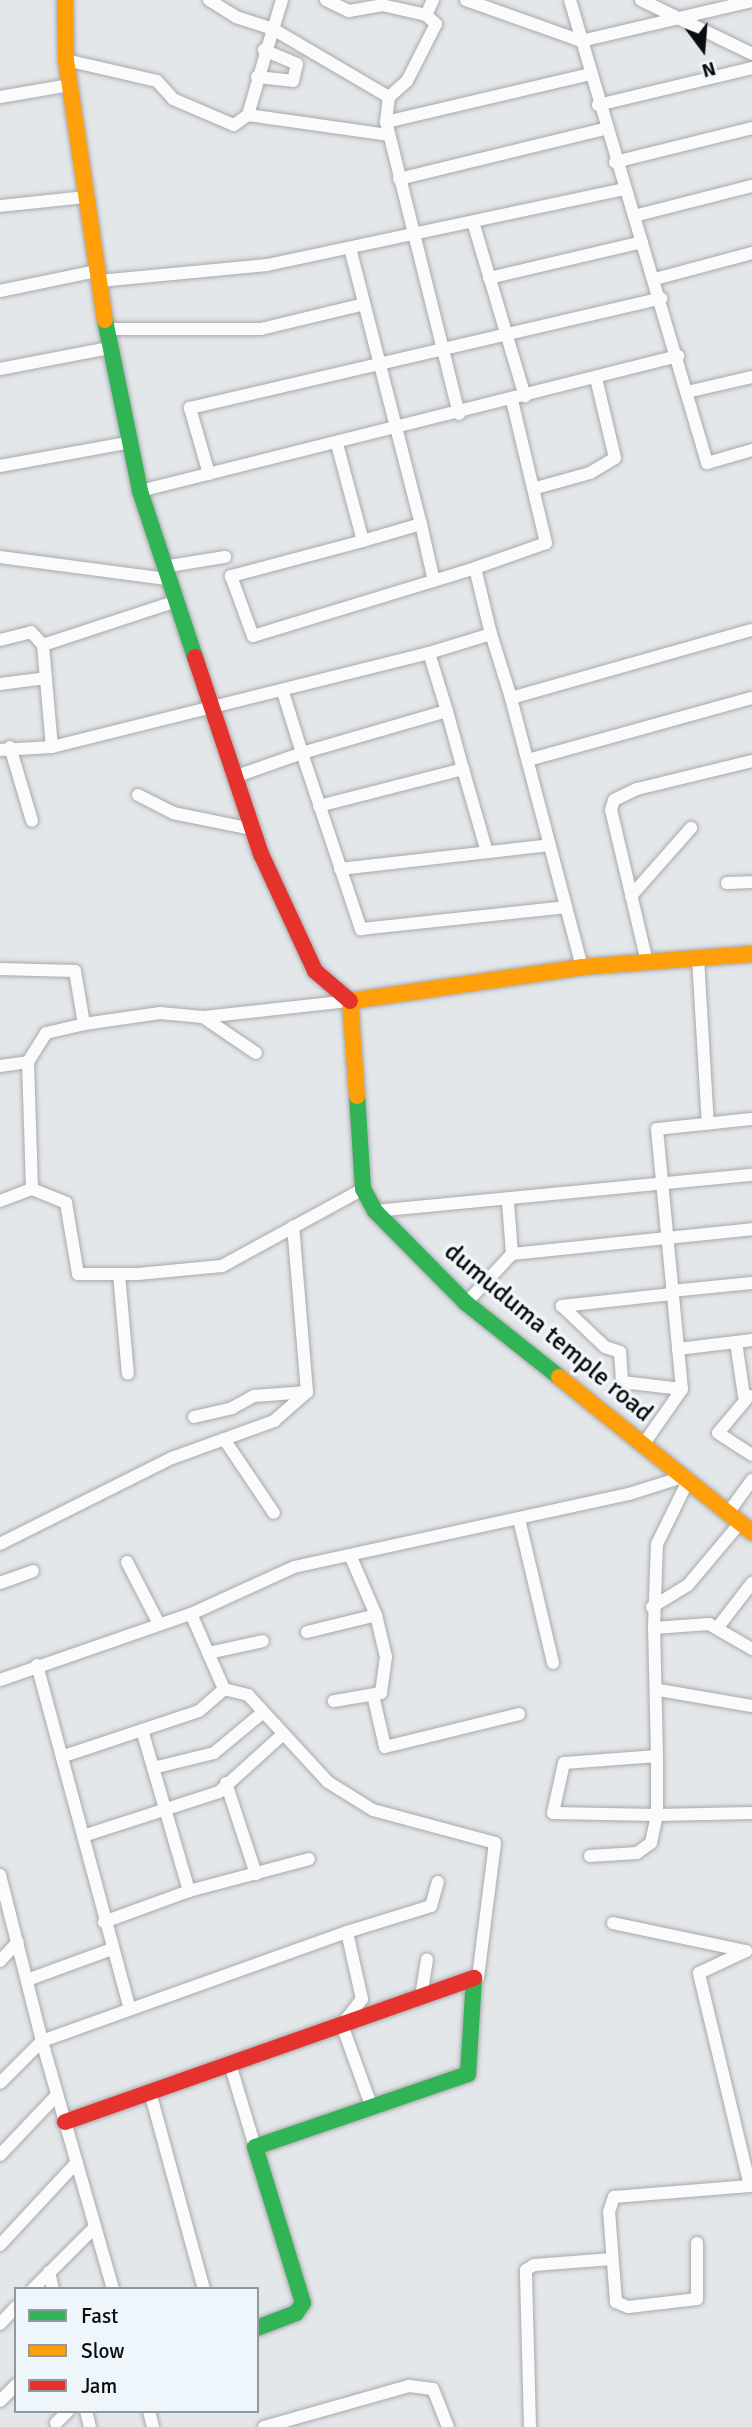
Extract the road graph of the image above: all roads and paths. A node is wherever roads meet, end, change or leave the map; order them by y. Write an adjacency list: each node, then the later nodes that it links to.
1 (65, 0): 16 (street)
2 (209, 0): 12 (street)
3 (282, 0): 12 (street)
4 (326, 0): 10 (street)
5 (433, 0): 10 (street)
6 (466, 0): 13 (street)
7 (570, 0): 13 (street)
8 (641, 0): 11 (street)
9 (752, 1): 11 (street)
10 (426, 15): 22 (street)
11 (683, 20): 13 (street); 15 (street)
12 (273, 29): 14 (street); 22 (street)
13 (581, 41): 18 (street)
14 (264, 50): 19 (street); 19 (street)
15 (752, 54)
16 (66, 60): 20 (street); 24 (street)
17 (752, 68): 23 (street)
18 (590, 74): 23 (street); 25 (street)
19 (257, 77): 24 (street)
20 (70, 85): 21 (street); 32 (street)
21 (0, 97)
22 (389, 97): 25 (street)
23 (598, 105): 27 (street)
24 (248, 115): 25 (street)
25 (387, 128): 29 (street)
26 (752, 128): 28 (street)
27 (604, 129): 28 (street); 29 (street)
28 (615, 162): 31 (street)
29 (399, 179): 36 (street)
30 (752, 186): 34 (street)
31 (625, 189): 34 (street); 35 (street)
32 (85, 197): 33 (street); 40 (street)
33 (0, 206)
34 (634, 216): 37 (street)
35 (473, 222): 36 (street); 41 (street)
36 (412, 235): 38 (street); 49 (street)
37 (642, 242): 41 (street); 42 (street)
38 (350, 248): 40 (street); 45 (street)
39 (752, 253): 42 (street)
40 (98, 276): 43 (street); 46 (street)
41 (489, 278): 47 (street)
42 (655, 279): 44 (street)
43 (0, 291)
44 (661, 298): 47 (street); 50 (street)
45 (364, 304): 46 (street); 51 (street)
46 (106, 330): 48 (street)
47 (506, 333): 49 (street); 56 (street)
48 (109, 348): 52 (street); 60 (street)
49 (441, 350): 51 (street); 58 (street)
50 (678, 356): 53 (street); 55 (street)
51 (380, 364): 59 (street); 64 (street)
52 (0, 369)
53 (596, 377): 56 (street); 65 (street)
54 (752, 377): 55 (street)
55 (687, 392): 62 (street)
56 (525, 396): 57 (street)
57 (512, 400): 58 (street); 65 (street)
58 (459, 414): 59 (street)
59 (393, 431): 61 (street); 67 (street)
60 (127, 443): 63 (street); 66 (street)
61 (337, 444): 64 (street); 68 (street)
62 (752, 450)
63 (0, 466)
64 (209, 474): 66 (street)
65 (536, 488): 71 (street)
66 (139, 491): 72 (street)
67 (421, 524): 68 (street); 73 (street)
68 (363, 541): 73 (street)
69 (0, 557): 72 (street)
70 (225, 557): 72 (street)
71 (474, 568): 73 (street); 76 (street)
72 (165, 573): 74 (street)
73 (434, 580)
74 (174, 602): 78 (street); 85 (street)
75 (752, 631): 83 (street)
76 (491, 634): 79 (street); 83 (street)
77 (0, 640): 78 (street)
78 (43, 645): 80 (street)
79 (429, 653): 82 (street); 86 (street)
80 (46, 678): 81 (street); 87 (street)
81 (0, 684)
82 (283, 692): 85 (street); 89 (street)
83 (511, 698): 90 (street)
84 (752, 698): 90 (street)
85 (212, 711): 87 (street); 93 (street)
86 (447, 711): 89 (street); 92 (street)
87 (52, 747): 88 (street)
88 (5, 749): 96 (street)
89 (302, 753): 93 (street); 95 (street)
90 (528, 760): 99 (street)
91 (752, 761): 104 (street)
92 (463, 769): 95 (street); 100 (street)
93 (234, 777): 98 (street)
94 (138, 795): 98 (street)
95 (319, 806): 101 (street)
96 (32, 821)
97 (691, 828): 104 (street)
98 (252, 829): 111 (street)
99 (550, 845): 100 (street); 105 (street)
100 (487, 852): 101 (street)
101 (340, 869): 105 (street)
102 (727, 883): 103 (street)
103 (752, 883)
104 (631, 896): 108 (street)
105 (566, 907): 109 (street)
106 (752, 954): 107 (street)
107 (698, 958): 108 (street); 118 (street)
108 (647, 962): 109 (street)
109 (582, 967): 111 (street)
110 (0, 969): 113 (street)
111 (349, 1002): 112 (street); 122 (street, dumuduma temple road)
112 (203, 1017): 113 (street); 114 (street)
113 (84, 1024): 115 (street)
114 (256, 1053)
115 (28, 1062): 116 (street); 121 (street)
116 (0, 1066)
117 (752, 1119): 118 (street)
118 (708, 1124): 120 (street)
119 (752, 1175): 120 (street)
120 (661, 1185): 123 (street); 128 (street)
121 (32, 1189): 124 (street); 130 (street)
122 (363, 1189): 125 (street, dumuduma temple road); 126 (street)
123 (508, 1202): 125 (street); 129 (street)
124 (1, 1205)
125 (375, 1211): 133 (street, dumuduma temple road)
126 (293, 1227): 130 (street); 139 (street)
127 (752, 1229): 128 (street)
128 (666, 1238): 129 (street); 132 (street)
129 (512, 1254): 133 (street)
130 (119, 1274): 137 (street)
131 (752, 1283): 132 (street)
132 (672, 1292): 136 (street); 138 (street)
133 (466, 1303): 143 (street, dumuduma temple road)
134 (752, 1340): 135 (street)
135 (736, 1342): 136 (street); 140 (street)
136 (678, 1349): 138 (street)
137 (128, 1374)
138 (682, 1389): 143 (street)
139 (307, 1392): 141 (street); 142 (street)
140 (748, 1396): 144 (street)
141 (194, 1417)
142 (224, 1439): 147 (street); 150 (street)
143 (643, 1445): 145 (street, dumuduma temple road)
144 (752, 1455)
145 (685, 1479): 148 (street); 149 (street, dumuduma temple road); 156 (street)
146 (752, 1480): 149 (street)
147 (274, 1513)
148 (519, 1519): 151 (street); 166 (street)
149 (740, 1523): 156 (street)
150 (0, 1544)
151 (349, 1555): 157 (street); 158 (street)
152 (127, 1562): 159 (street)
153 (33, 1571): 154 (street)
154 (0, 1583)
155 (752, 1583): 160 (street)
156 (652, 1606): 161 (street)
157 (191, 1614): 159 (street); 165 (street)
158 (376, 1615): 162 (street); 171 (street)
159 (159, 1624): 167 (street)
160 (718, 1627): 161 (street); 164 (street)
161 (654, 1629): 170 (street)
162 (307, 1632)
163 (263, 1641): 165 (street)
164 (752, 1649)
165 (208, 1653): 169 (street)
166 (553, 1663)
167 (37, 1665): 168 (street); 178 (street)
168 (0, 1680)
169 (224, 1689): 174 (street); 176 (street)
170 (659, 1690): 173 (street); 179 (street)
171 (373, 1695): 172 (street); 175 (street)
172 (334, 1702)
173 (752, 1706)
174 (262, 1713): 177 (street); 180 (street)
175 (519, 1714)
176 (142, 1730): 178 (street); 180 (street)
177 (282, 1735): 181 (street); 200 (street)
178 (64, 1756): 185 (street)
179 (657, 1756): 184 (street); 184 (street)
180 (153, 1768): 182 (street)
181 (226, 1783): 182 (street); 188 (street)
182 (165, 1812): 185 (street); 191 (street)
183 (752, 1813): 184 (street)
184 (657, 1815): 186 (street)
185 (83, 1836): 192 (street)
186 (590, 1856)
187 (309, 1858): 188 (street)
188 (256, 1874): 191 (street)
189 (0, 1875): 195 (street)
190 (438, 1882): 194 (street)
191 (190, 1891): 192 (street)
192 (104, 1922): 196 (street)
193 (613, 1923): 197 (street)
194 (347, 1932): 203 (street); 204 (street)
195 (18, 1942): 199 (street); 201 (street)
196 (112, 1949): 201 (street); 203 (street)
197 (749, 1952): 218 (street)
198 (427, 1959): 202 (street)
199 (0, 1961)
200 (478, 1977): 202 (street); 210 (street)
201 (27, 1980): 205 (street)
202 (421, 1997): 204 (street)
203 (130, 2009): 205 (street)
204 (342, 2025): 206 (street); 210 (street)
205 (41, 2041): 207 (street); 209 (street)
206 (230, 2064): 208 (street); 212 (street)
207 (1, 2079)
208 (150, 2092): 211 (street); 223 (street)
209 (57, 2095): 211 (street); 213 (street)
210 (372, 2108): 212 (street)
211 (65, 2123): 214 (street)
212 (255, 2147): 226 (street)
213 (0, 2155)
214 (77, 2162): 215 (street); 217 (street)
215 (95, 2227): 219 (street); 222 (street)
216 (697, 2243): 218 (street)
217 (0, 2245)
218 (612, 2259): 233 (street)
219 (48, 2272): 220 (street); 221 (street)
220 (35, 2287)
221 (52, 2287)
222 (112, 2287)
223 (203, 2287)
224 (14, 2309): 225 (street)
225 (0, 2324)
226 (259, 2327)
227 (14, 2387): 228 (street)
228 (0, 2401)
229 (66, 2413): 230 (street)
230 (56, 2423)
231 (264, 2427): 232 (street)
232 (448, 2427)
233 (530, 2427)

